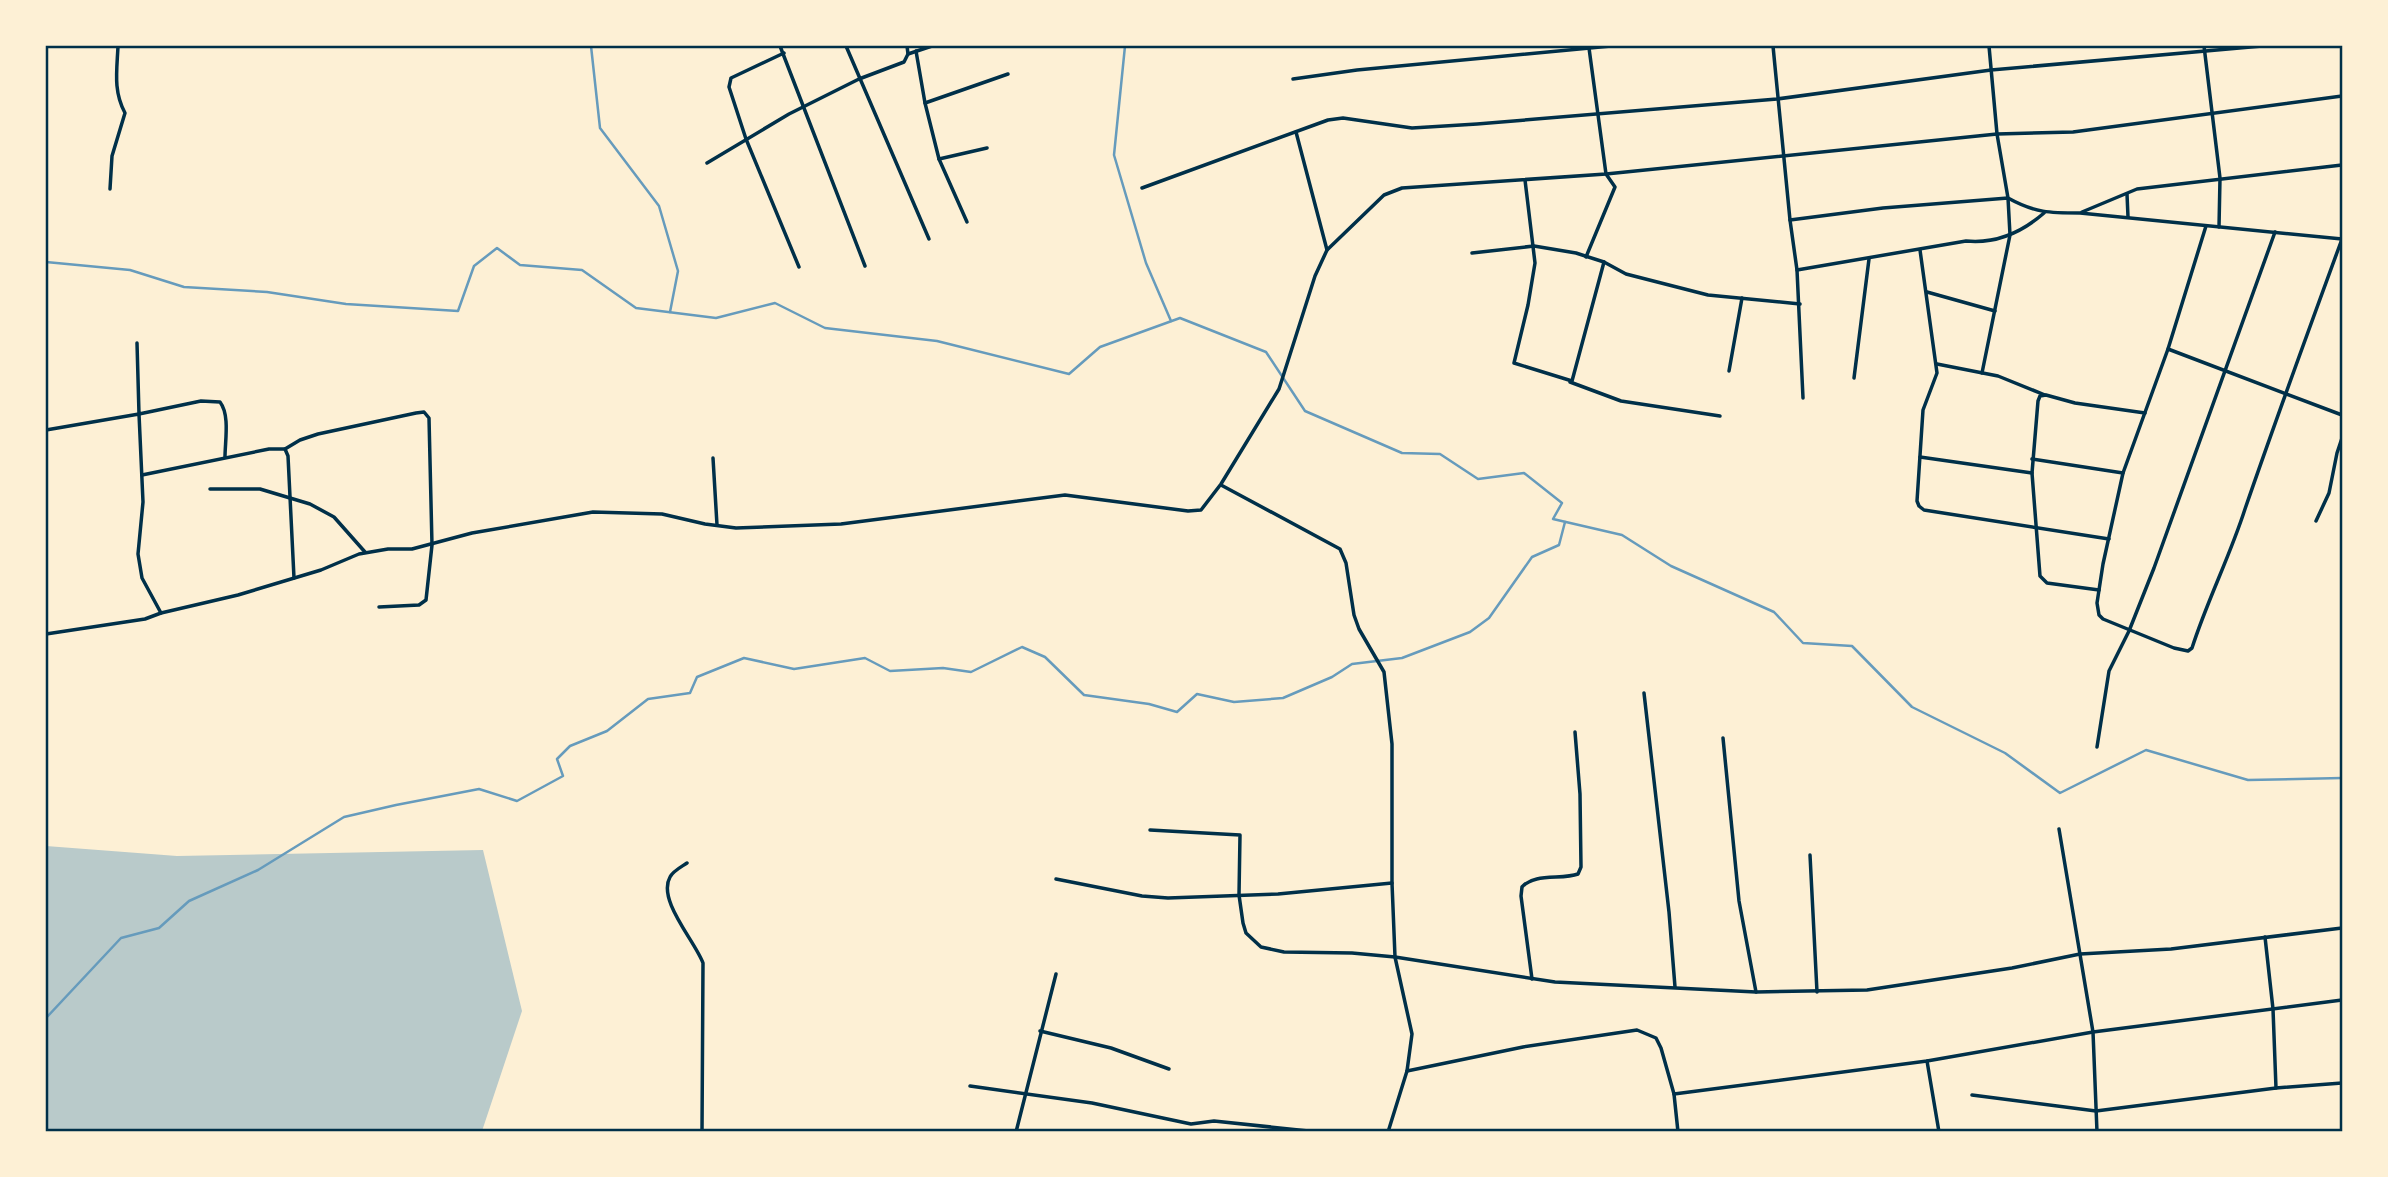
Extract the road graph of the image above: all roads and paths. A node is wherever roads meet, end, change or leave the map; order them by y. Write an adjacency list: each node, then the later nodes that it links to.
1 (118, 46): 38 (street)
2 (780, 46): 14 (street)
3 (846, 46): 18 (street)
4 (907, 46): 15 (street)
5 (932, 46): 12 (street)
6 (1611, 46): 11 (street)
7 (1773, 46): 21 (street)
8 (1989, 46): 16 (street)
9 (2204, 46): 13 (street)
10 (2262, 46): 13 (street)
11 (1589, 47): 19 (street); 25 (street)
12 (916, 51): 15 (street); 22 (street)
13 (2205, 52): 16 (street); 24 (street)
14 (784, 53): 23 (street); 28 (street)
15 (908, 54): 18 (street)
16 (1991, 70): 21 (street); 27 (street)
17 (1008, 74): 22 (street)
18 (859, 79): 23 (street); 50 (street)
19 (1293, 79)
20 (2343, 96): 24 (street)
21 (1777, 99): 25 (street); 30 (street)
22 (925, 103): 31 (street)
23 (803, 108): 28 (street); 59 (street)
24 (2213, 113): 27 (street); 35 (street)
25 (1597, 114): 26 (street); 34 (street)
26 (1296, 132): 37 (street); 53 (street)
27 (1997, 134): 30 (street); 40 (street)
28 (746, 139): 32 (street); 60 (street)
29 (987, 148): 31 (street)
30 (1783, 157): 34 (street); 44 (street)
31 (939, 159): 45 (street)
32 (707, 163)
33 (2343, 164): 35 (street)
34 (1606, 174): 36 (street); 56 (street)
35 (2220, 178): 39 (street); 47 (street)
36 (1525, 180): 52 (street); 53 (street)
37 (1142, 188)
38 (110, 189)
39 (2127, 194): 41 (street); 43 (street)
40 (2008, 198): 42 (street); 44 (street); 49 (street)
41 (2080, 213): 42 (street); 43 (street)
42 (2043, 214): 49 (street)
43 (2129, 217): 46 (street)
44 (1790, 220): 61 (street)
45 (967, 222)
46 (2206, 226): 47 (street); 67 (street)
47 (2219, 227): 48 (street)
48 (2276, 232): 51 (street); 69 (street)
49 (2010, 235): 54 (street); 65 (street)
50 (929, 239)
51 (2343, 239): 74 (street)
52 (1534, 246): 55 (street); 56 (street); 73 (street)
53 (1327, 250): 91 (street)
54 (1920, 250): 57 (street); 62 (street)
55 (1472, 253)
56 (1586, 257): 58 (street)
57 (1869, 259): 61 (street); 72 (street)
58 (1604, 262): 63 (street); 73 (street)
59 (865, 266)
60 (799, 267)
61 (1797, 270): 64 (street)
62 (1927, 292): 65 (street); 68 (street)
63 (1742, 298): 64 (street); 70 (street)
64 (1800, 304): 76 (street)
65 (1995, 311): 71 (street)
66 (137, 343): 78 (street)
67 (2168, 349): 69 (street); 77 (street)
68 (1937, 364): 71 (street); 85 (street)
69 (2227, 370): 74 (street); 104 (street)
70 (1729, 371)
71 (1982, 373): 75 (street)
72 (1854, 378)
73 (1569, 382): 80 (street)
74 (2284, 394): 79 (street); 104 (street)
75 (2046, 395): 77 (street); 87 (street)
76 (1803, 398)
77 (2145, 413): 89 (street)
78 (139, 414): 81 (street); 84 (street); 90 (street)
79 (2343, 415)
80 (1720, 416)
81 (46, 430)
82 (2343, 438): 94 (street)
83 (285, 449): 84 (street); 93 (street); 98 (street)
84 (225, 457): 90 (street)
85 (1920, 457): 88 (street); 96 (street)
86 (713, 458): 95 (street)
87 (2032, 459): 88 (street); 89 (street)
88 (2032, 473): 96 (street)
89 (2123, 473): 97 (street)
90 (142, 475): 103 (street)
91 (1221, 484): 95 (street); 115 (street)
92 (210, 489): 93 (street)
93 (290, 499): 99 (street); 100 (street)
94 (2316, 520)
95 (717, 526): 98 (street)
96 (2038, 529): 97 (street); 101 (street)
97 (2109, 539): 101 (street)
98 (432, 545): 99 (street); 102 (street)
99 (365, 553): 100 (street)
100 (294, 578): 103 (street)
101 (2099, 590): 104 (street)
102 (379, 607)
103 (160, 613): 105 (street)
104 (2129, 631): 109 (street)
105 (46, 634)
106 (1644, 693): 123 (street)
107 (1575, 732): 122 (street)
108 (1723, 738): 124 (street)
109 (2097, 747)
110 (2059, 829): 119 (street)
111 (1150, 830): 116 (street)
112 (1810, 855): 125 (street)
113 (687, 863): 141 (street)
114 (1056, 879): 116 (street)
115 (1392, 883): 116 (street); 120 (street)
116 (1239, 895): 120 (street)
117 (2343, 928): 118 (street)
118 (2265, 937): 119 (street); 127 (street)
119 (2080, 954): 125 (street); 129 (street)
120 (1395, 957): 122 (street); 132 (street)
121 (1056, 974): 128 (street)
122 (1532, 979): 123 (street)
123 (1675, 987): 124 (street)
124 (1756, 992): 125 (street)
125 (1817, 992)
126 (2343, 1000): 127 (street)
127 (2273, 1009): 129 (street); 135 (street)
128 (1040, 1031): 131 (street); 136 (street)
129 (2093, 1032): 130 (street); 139 (street)
130 (1927, 1061): 137 (street); 147 (street)
131 (1169, 1069)
132 (1407, 1071): 137 (street); 145 (street)
133 (2343, 1083): 135 (street)
134 (970, 1086): 136 (street)
135 (2276, 1088): 139 (street)
136 (1026, 1094): 143 (street); 144 (street)
137 (1674, 1094): 146 (street)
138 (1972, 1095): 139 (street)
139 (2096, 1111): 148 (street)
140 (641, 1131): 141 (street)
141 (702, 1131): 142 (street)
142 (720, 1132)
143 (1016, 1132)
144 (1318, 1132)
145 (1388, 1132)
146 (1678, 1132)
147 (1939, 1132)
148 (2096, 1132)

